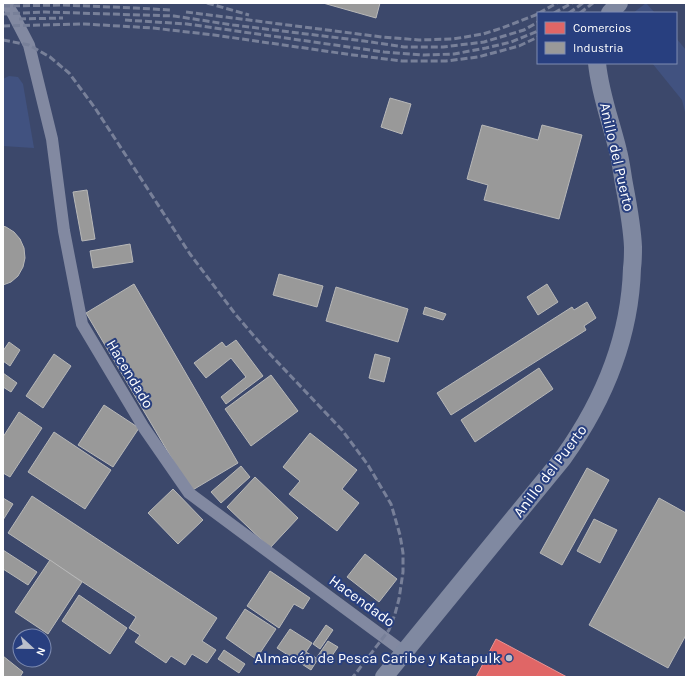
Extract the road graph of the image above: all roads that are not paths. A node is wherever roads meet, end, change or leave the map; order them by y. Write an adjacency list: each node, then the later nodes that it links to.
1 (6, 3): 5 (street, Hacendado)
2 (619, 3): 3 (main road)
3 (611, 12)
4 (597, 64): 5 (main road, Anillo del Puerto)
5 (404, 652): 6 (main road, Anillo del Puerto)
6 (384, 677)

